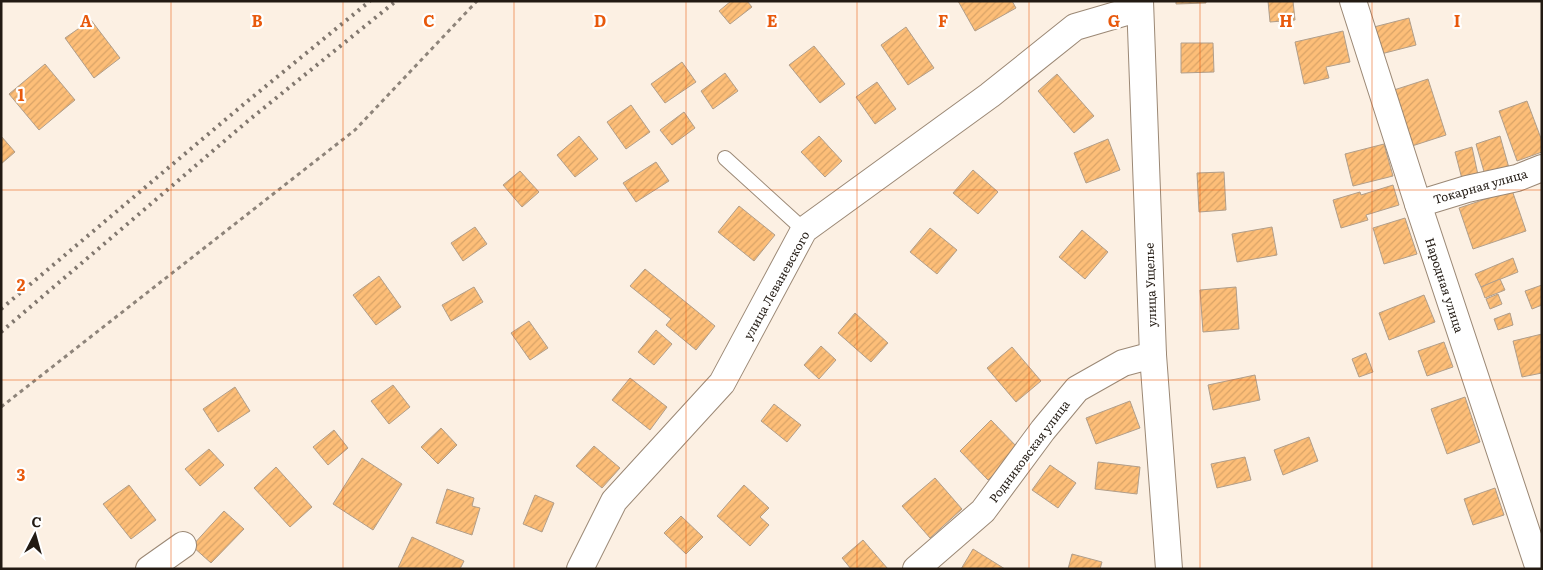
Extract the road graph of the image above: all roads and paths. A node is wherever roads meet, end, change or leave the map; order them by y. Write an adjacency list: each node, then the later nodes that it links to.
1 (477, 1): 9 (path)
2 (1353, 1): 6 (street, Народная улица)
3 (1140, 5): 7 (street, улица Леваневского); 8 (street, улица Ущелье)
4 (725, 158): 7 (lane)
5 (1542, 168): 6 (street, Токарная улица)
6 (1418, 204): 15 (street, Народная улица)
7 (804, 230): 12 (street, улица Леваневского)
8 (1153, 355): 13 (street, Родниковская улица); 14 (street, улица Ущелье)
9 (1, 407)
10 (183, 544): 11 (street)
11 (149, 569)
12 (580, 569)
13 (916, 569)
14 (1168, 569)
15 (1539, 569)

